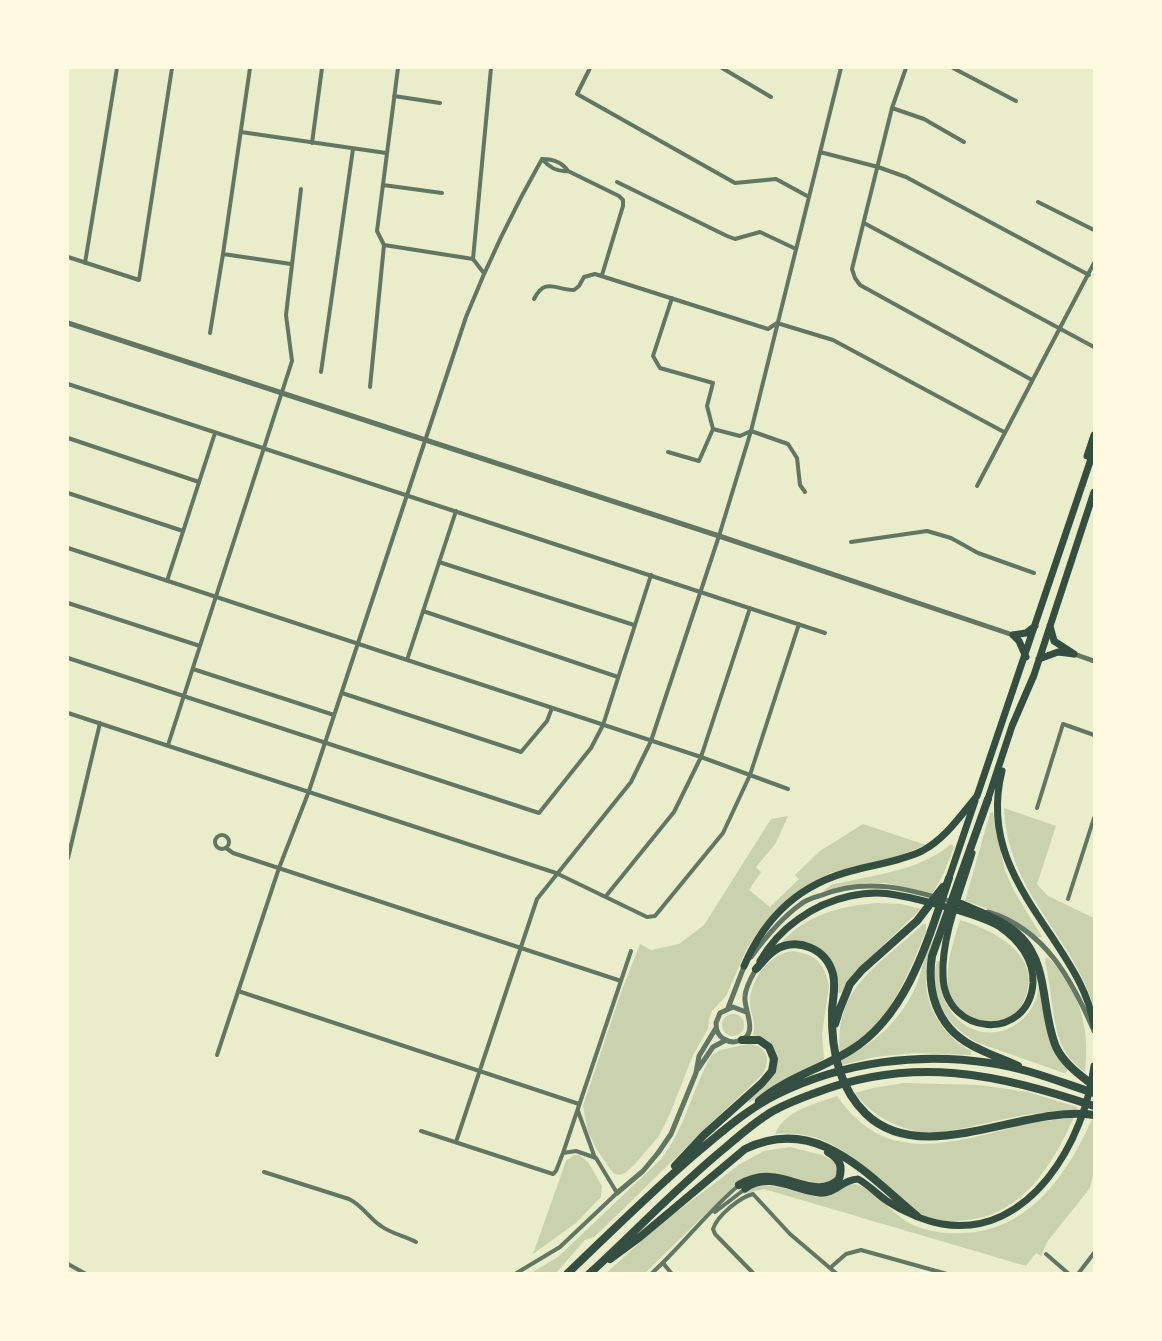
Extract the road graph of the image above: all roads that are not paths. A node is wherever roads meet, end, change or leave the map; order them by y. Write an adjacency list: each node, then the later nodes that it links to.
1 (117, 68): 37 (street)
2 (172, 68): 37 (street)
3 (250, 68): 17 (street)
4 (322, 68): 19 (street)
5 (398, 68): 12 (street)
6 (491, 68): 36 (street)
7 (722, 68): 13 (street)
8 (841, 68): 21 (street)
9 (906, 68): 16 (street)
10 (953, 68): 15 (street)
11 (589, 69): 28 (street)
12 (394, 96): 14 (street); 22 (street)
13 (771, 97)
14 (440, 102)
15 (1016, 102)
16 (892, 108): 18 (street); 23 (street)
17 (241, 132): 19 (street); 34 (street)
18 (964, 142)
19 (312, 143): 20 (street)
20 (353, 149): 22 (street); 50 (street)
21 (820, 152): 23 (street); 28 (street)
22 (386, 153): 25 (street)
23 (878, 167): 30 (street); 41 (street)
24 (617, 182): 33 (street)
25 (383, 185): 27 (street); 32 (street)
26 (301, 189): 39 (street)
27 (442, 193)
28 (809, 197): 33 (street)
29 (1038, 202): 31 (street)
30 (864, 224): 47 (street); 51 (street)
31 (1095, 230)
32 (384, 245): 36 (street); 53 (street)
33 (796, 249): 46 (street)
34 (223, 254): 39 (street); 48 (street)
35 (68, 257): 37 (street)
36 (473, 259): 40 (street)
37 (85, 263)
38 (1095, 263): 41 (street)
39 (291, 264): 54 (street)
40 (483, 272): 42 (street); 61 (street)
41 (1089, 274): 47 (street)
42 (602, 275): 43 (street); 44 (street)
43 (672, 298): 46 (street); 55 (street)
44 (534, 299)
45 (68, 323): 54 (street)
46 (777, 324): 56 (street); 57 (street)
47 (1061, 327): 49 (street); 51 (street)
48 (210, 333)
49 (1095, 347)
50 (321, 372)
51 (1032, 380): 57 (street)
52 (68, 384): 58 (street)
53 (370, 387)
54 (282, 393): 61 (street); 62 (street)
55 (713, 429): 56 (street); 64 (street)
56 (751, 431): 68 (street); 74 (street)
57 (1004, 432): 66 (street)
58 (215, 433): 62 (street); 65 (street)
59 (1095, 435): 67 (highway)
60 (68, 438): 65 (street)
61 (425, 440): 71 (street); 74 (street)
62 (265, 449): 71 (street); 82 (street)
63 (1095, 450): 67 (highway)
64 (668, 452)
65 (199, 482): 73 (street)
66 (976, 486)
67 (1080, 488): 88 (highway)
68 (805, 492)
69 (1095, 492): 89 (highway)
70 (68, 493): 73 (street)
71 (407, 495): 72 (street); 92 (street)
72 (456, 511): 77 (street); 79 (street)
73 (183, 531): 80 (street)
74 (719, 536): 81 (street); 91 (street)
75 (851, 542): 78 (street)
76 (68, 548): 80 (street)
77 (439, 562): 85 (street); 87 (street)
78 (1034, 573)
79 (651, 576): 81 (street); 87 (street)
80 (167, 580): 82 (street)
81 (701, 592): 84 (street); 111 (street)
82 (216, 597): 92 (street); 93 (street)
83 (68, 603): 93 (street)
84 (750, 608): 86 (street); 114 (street)
85 (423, 611): 98 (street); 102 (street)
86 (800, 624): 90 (street); 115 (street)
87 (634, 625): 102 (street)
88 (1035, 626): 91 (highway); 95 (highway)
89 (1050, 626): 94 (highway); 97 (highway)
90 (825, 633)
91 (1013, 635): 95 (highway)
92 (358, 644): 98 (street); 103 (street)
93 (200, 646): 100 (street)
94 (1074, 654): 97 (highway); 99 (street)
95 (1026, 657): 118 (highway)
96 (68, 658): 104 (street)
97 (1040, 659): 101 (highway)
98 (407, 660): 105 (street)
99 (1095, 661)
100 (193, 669): 104 (street); 107 (street)
101 (1034, 675): 119 (highway); 139 (highway)
102 (618, 677): 109 (street)
103 (342, 693): 105 (street); 107 (street)
104 (184, 696): 112 (street); 113 (street)
105 (552, 708): 109 (street)
106 (68, 713): 108 (street)
107 (334, 716): 112 (street)
108 (100, 723): 113 (street); 123 (street)
109 (603, 725): 111 (street); 112 (street)
110 (1095, 735): 120 (street)
111 (651, 741): 114 (street); 125 (street)
112 (325, 742): 117 (street)
113 (168, 745): 117 (street)
114 (701, 758): 115 (street); 127 (street)
115 (750, 775): 116 (street); 127 (street)
116 (788, 789)
117 (309, 791): 124 (street); 125 (street)
118 (977, 796): 126 (highway); 133 (highway)
119 (988, 799): 130 (highway)
120 (1037, 808)
121 (1095, 818): 128 (street)
122 (226, 848): 124 (street)
123 (68, 858)
124 (279, 868): 131 (street); 136 (street)
125 (556, 873): 127 (street); 131 (street)
126 (949, 878): 142 (highway); 155 (highway)
127 (606, 896)
128 (1068, 899)
129 (961, 904): 133 (street); 141 (street); 150 (highway)
130 (945, 929): 134 (highway); 148 (highway)
131 (520, 947): 135 (street); 147 (street)
132 (631, 951): 135 (street)
133 (744, 966): 137 (street)
134 (756, 969): 138 (street); 142 (highway)
135 (621, 981): 153 (street)
136 (238, 991): 145 (street); 147 (street)
137 (728, 1008): 138 (street); 140 (street)
138 (746, 1012): 144 (street)
139 (1095, 1026)
140 (716, 1028): 143 (street); 149 (street)
141 (1095, 1031)
142 (833, 1034): 154 (highway)
143 (726, 1040): 144 (street); 149 (street)
144 (742, 1040): 163 (highway)
145 (217, 1055)
146 (1095, 1066): 165 (highway)
147 (479, 1071): 153 (street); 157 (street)
148 (1033, 1072): 151 (highway); 155 (highway)
149 (696, 1073): 164 (street)
150 (1095, 1086)
151 (1095, 1093)
152 (1095, 1106): 175 (highway)
153 (579, 1107): 158 (street); 159 (street)
154 (1095, 1115)
155 (737, 1120): 163 (highway)
156 (421, 1131): 157 (street)
157 (456, 1142): 158 (street)
158 (563, 1153): 159 (street)
159 (596, 1158): 164 (street)
160 (721, 1168): 162 (highway); 165 (highway); 175 (highway)
161 (264, 1172): 166 (street)
162 (742, 1187): 165 (highway); 169 (street)
163 (656, 1189): 174 (highway)
164 (617, 1193): 173 (street)
165 (917, 1216)
166 (416, 1242)
167 (1095, 1253): 182 (street)
168 (1046, 1254): 181 (street)
169 (663, 1263): 176 (street); 177 (street)
170 (68, 1264): 172 (street)
171 (831, 1268): 178 (street); 179 (street); 180 (street)
172 (86, 1274)
173 (515, 1274)
174 (567, 1274)
175 (590, 1274)
176 (651, 1274)
177 (672, 1274)
178 (753, 1274)
179 (837, 1274)
180 (947, 1274)
181 (1069, 1274)
182 (1078, 1274)

